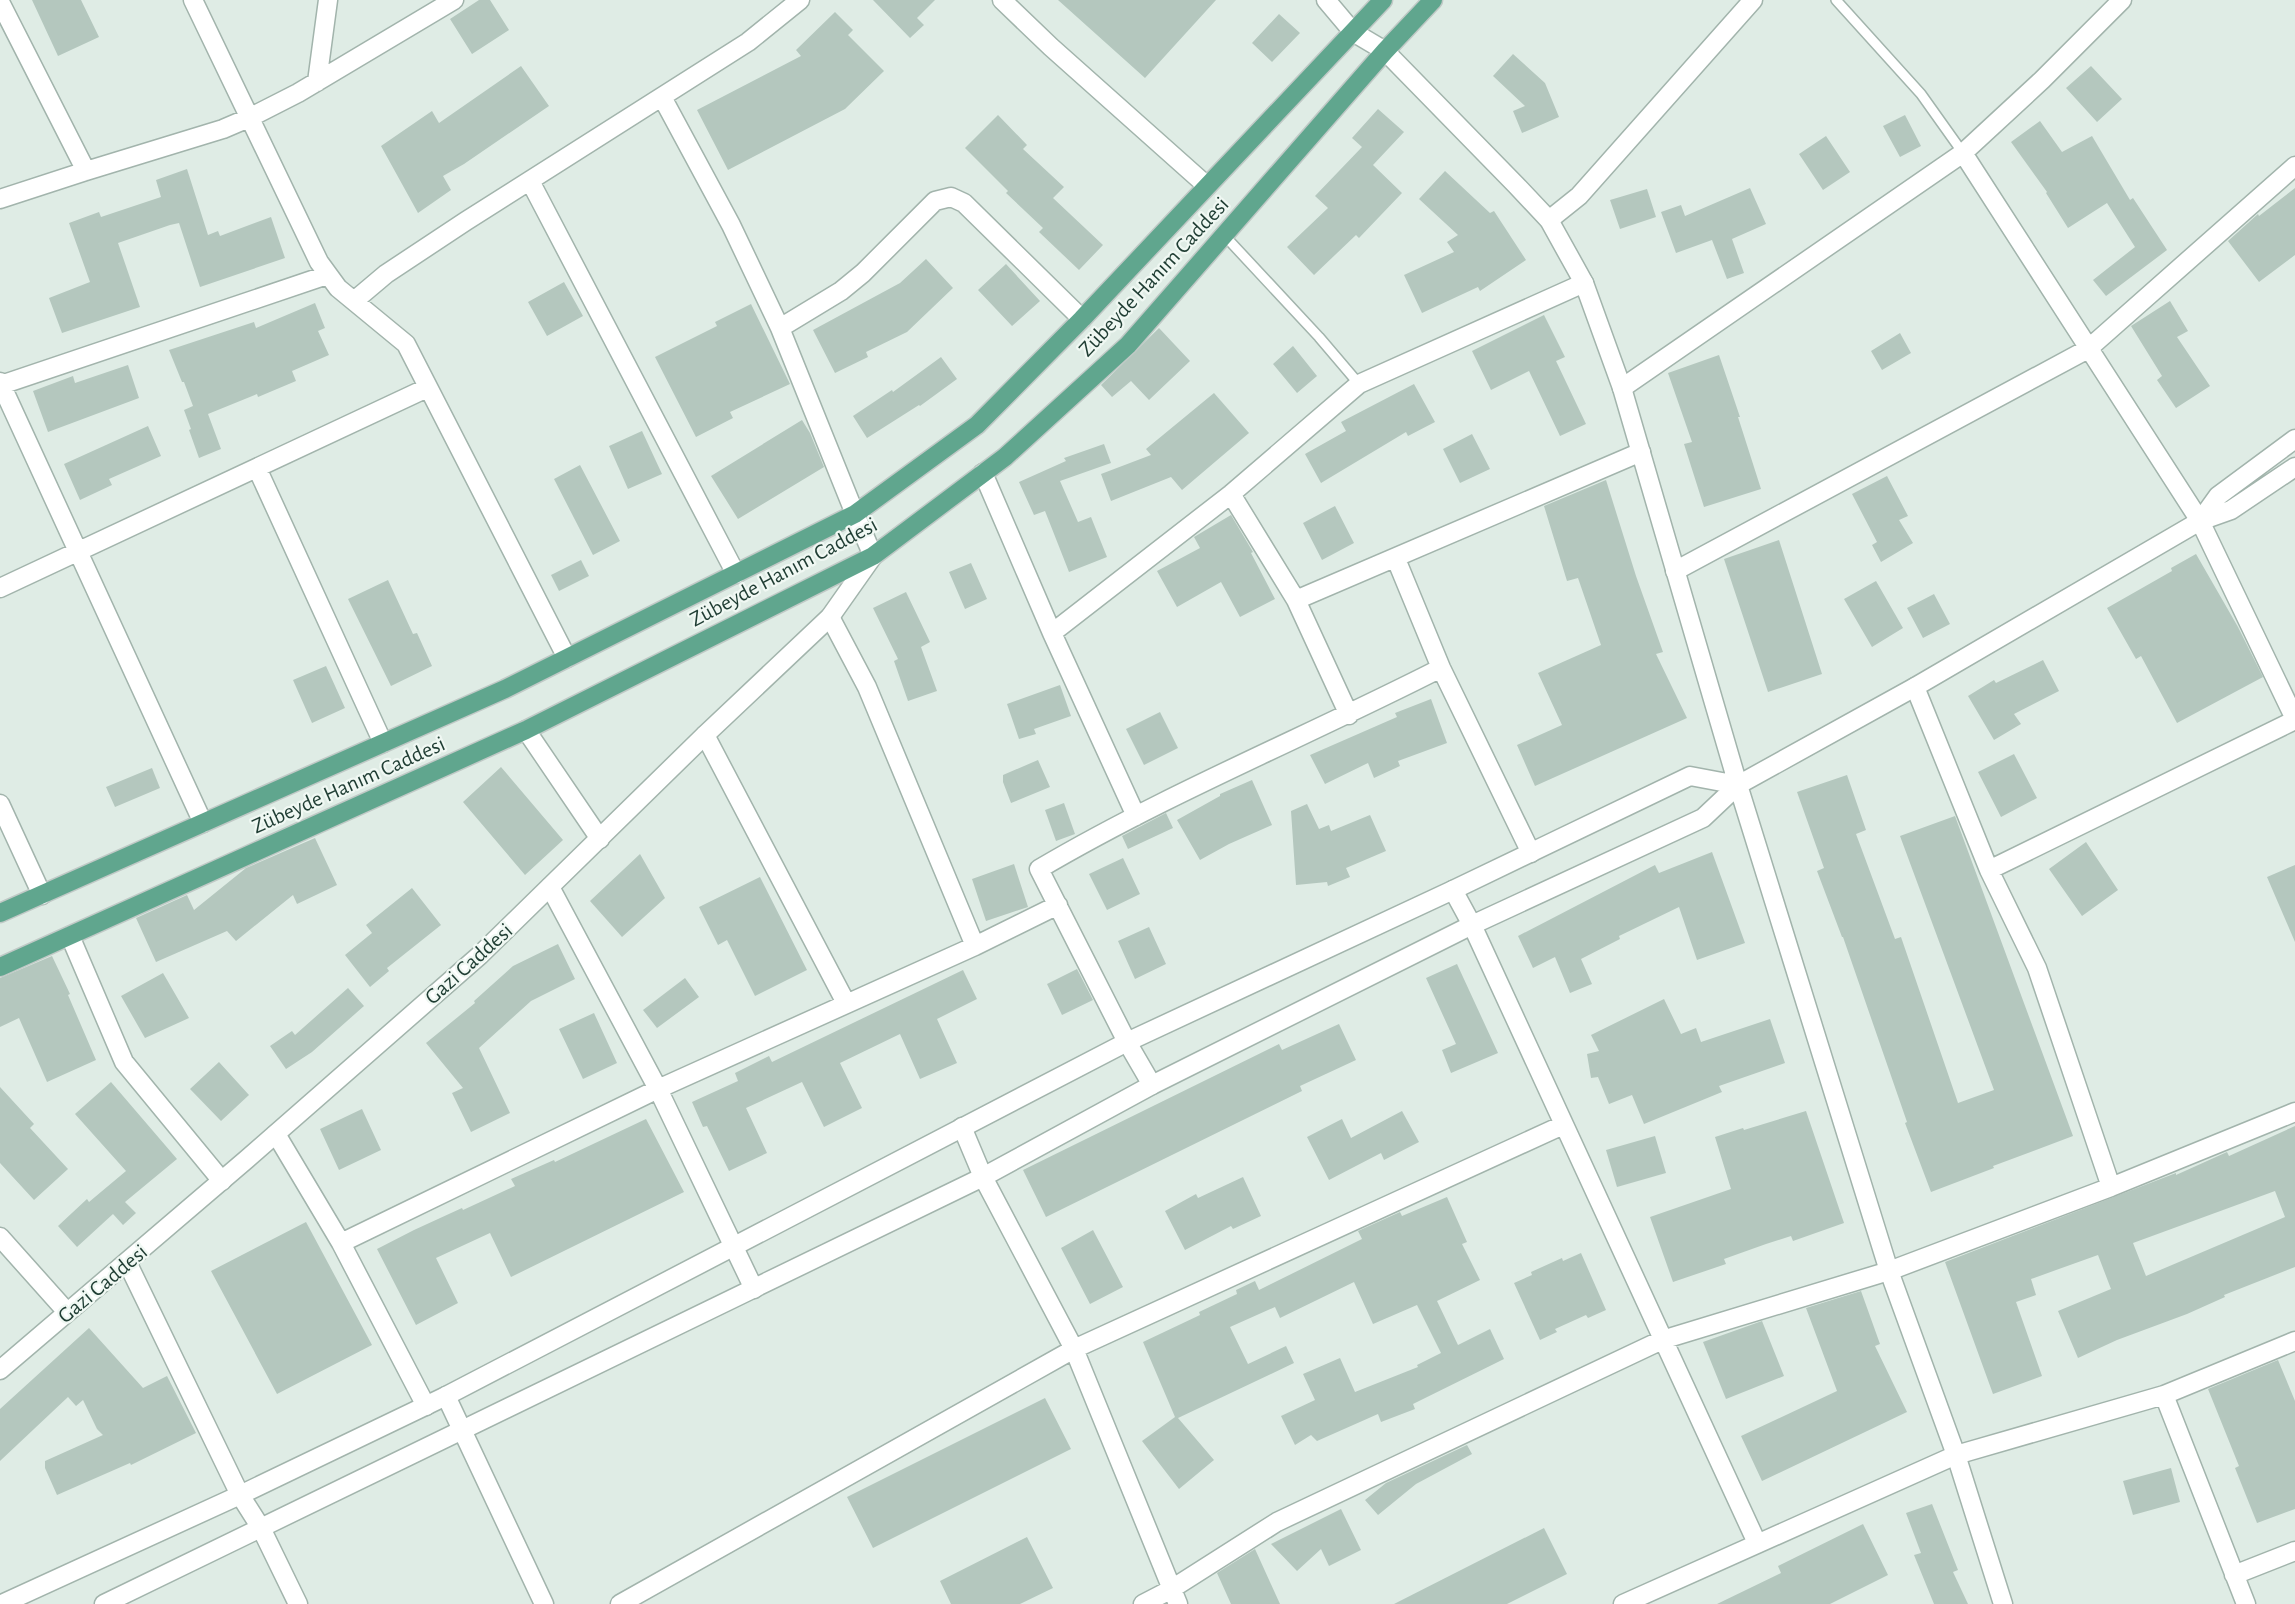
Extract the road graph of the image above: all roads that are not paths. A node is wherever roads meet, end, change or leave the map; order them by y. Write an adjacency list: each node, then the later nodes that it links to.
1 (193, 0): 17 (street)
2 (328, 0): 15 (street)
3 (454, 0): 15 (street)
4 (800, 0): 16 (street)
5 (1002, 0): 22 (street)
6 (1326, 0): 13 (street)
7 (1383, 0): 13 (main road)
8 (1433, 0): 14 (main road, Zübeyde Hanım Caddesi)
9 (1753, 0): 24 (street)
10 (1836, 0): 18 (lane)
11 (2122, 0): 18 (street)
12 (0, 2): 20 (street)
13 (1353, 32): 14 (street); 22 (main road)
14 (1385, 51): 24 (street); 25 (main road, Zübeyde Hanım Caddesi)
15 (317, 82): 17 (street)
16 (662, 97): 21 (street); 30 (street)
17 (251, 117): 20 (street); 26 (street)
18 (1963, 153): 31 (street); 35 (street)
19 (2295, 166): 31 (street)
20 (86, 171): 23 (street)
21 (530, 181): 28 (street); 48 (street)
22 (1207, 186): 29 (main road)
23 (0, 200)
24 (1549, 220): 27 (street)
25 (1224, 235): 33 (lane); 40 (main road, Zübeyde Hanım Caddesi)
26 (327, 275): 28 (street); 32 (street)
27 (1584, 284): 33 (street); 35 (street)
28 (354, 301): 34 (street)
29 (1082, 319): 30 (street); 42 (main road)
30 (780, 328): 42 (street)
31 (2088, 349): 43 (street); 47 (street)
32 (1, 383): 44 (street)
33 (1359, 384): 41 (street)
34 (427, 388): 39 (street); 53 (street)
35 (1622, 388): 37 (street)
36 (2295, 439): 43 (street)
37 (1641, 452): 46 (street); 47 (street)
38 (2295, 467): 43 (street)
39 (257, 468): 44 (street); 60 (street)
40 (984, 474): 45 (main road, Zübeyde Hanım Caddesi); 52 (street)
41 (1231, 494): 50 (street); 52 (street)
42 (855, 514): 45 (street); 48 (main road)
43 (2200, 521): 55 (street); 57 (street)
44 (79, 551): 49 (street); 64 (street)
45 (873, 556): 51 (street, Gazi Caddesi); 58 (main road, Zübeyde Hanım Caddesi)
46 (1396, 559): 50 (street); 54 (street)
47 (1675, 571): 61 (street)
48 (736, 574): 53 (main road)
49 (0, 588)
50 (1296, 600): 56 (street)
51 (830, 617): 59 (street, Gazi Caddesi); 75 (street)
52 (1052, 633): 63 (street)
53 (567, 658): 60 (main road)
54 (1441, 668): 56 (street); 66 (street)
55 (1915, 687): 61 (street); 67 (street)
56 (1349, 715): 63 (street)
57 (2295, 719): 67 (street)
58 (526, 730): 65 (street); 74 (main road, Zübeyde Hanım Caddesi)
59 (705, 735): 65 (street, Gazi Caddesi); 77 (street)
60 (383, 743): 64 (main road)
61 (1738, 785): 66 (street); 73 (street); 92 (street)
62 (0, 804): 70 (street)
63 (1136, 816): 71 (street)
64 (203, 823): 70 (main road)
65 (600, 839): 68 (street, Gazi Caddesi)
66 (1531, 853): 69 (street)
67 (1989, 870): 87 (street)
68 (550, 887): 80 (street); 84 (street, Gazi Caddesi)
69 (1453, 890): 73 (street); 78 (street)
70 (42, 895): 72 (main road)
71 (1058, 905): 75 (street); 78 (street)
72 (0, 913)
73 (1472, 925): 79 (street); 82 (street)
74 (70, 936): 76 (main road, Zübeyde Hanım Caddesi); 86 (street)
75 (975, 946): 77 (street)
76 (0, 967)
77 (846, 1003): 80 (street)
78 (1127, 1042): 79 (street); 83 (street)
79 (1152, 1085): 85 (street)
80 (658, 1089): 89 (street); 90 (street)
81 (2295, 1112): 87 (street)
82 (1563, 1125): 95 (street); 97 (street)
83 (962, 1127): 85 (street); 90 (street)
84 (276, 1134): 86 (street, Gazi Caddesi); 89 (street)
85 (983, 1177): 93 (street); 97 (street)
86 (222, 1180): 91 (street, Gazi Caddesi)
87 (2111, 1187): 92 (street)
88 (0, 1237): 94 (street)
89 (342, 1243): 101 (street)
90 (733, 1247): 93 (street); 100 (street)
91 (127, 1262): 94 (street, Gazi Caddesi); 104 (street)
92 (1888, 1271): 95 (street); 103 (street)
93 (754, 1289): 102 (street)
94 (67, 1312): 98 (street, Gazi Caddesi)
95 (1662, 1340): 106 (street); 109 (street)
96 (2295, 1341): 99 (street)
97 (1074, 1348): 109 (street); 114 (street)
98 (0, 1370)
99 (2164, 1395): 103 (street); 108 (street)
100 (446, 1396): 101 (street); 102 (street)
101 (426, 1406): 104 (street)
102 (461, 1432): 105 (street); 113 (street)
103 (1956, 1455): 106 (street); 117 (street)
104 (240, 1495): 105 (street); 110 (street)
105 (261, 1528): 111 (street); 112 (street)
106 (1757, 1544): 116 (street)
107 (2295, 1551): 108 (street)
108 (2234, 1575): 118 (street)
109 (1174, 1597): 115 (street)
110 (2, 1604)
111 (104, 1604)
112 (298, 1604)
113 (544, 1604)
114 (620, 1604)
115 (1143, 1604)
116 (1623, 1604)
117 (2003, 1604)
118 (2246, 1604)

